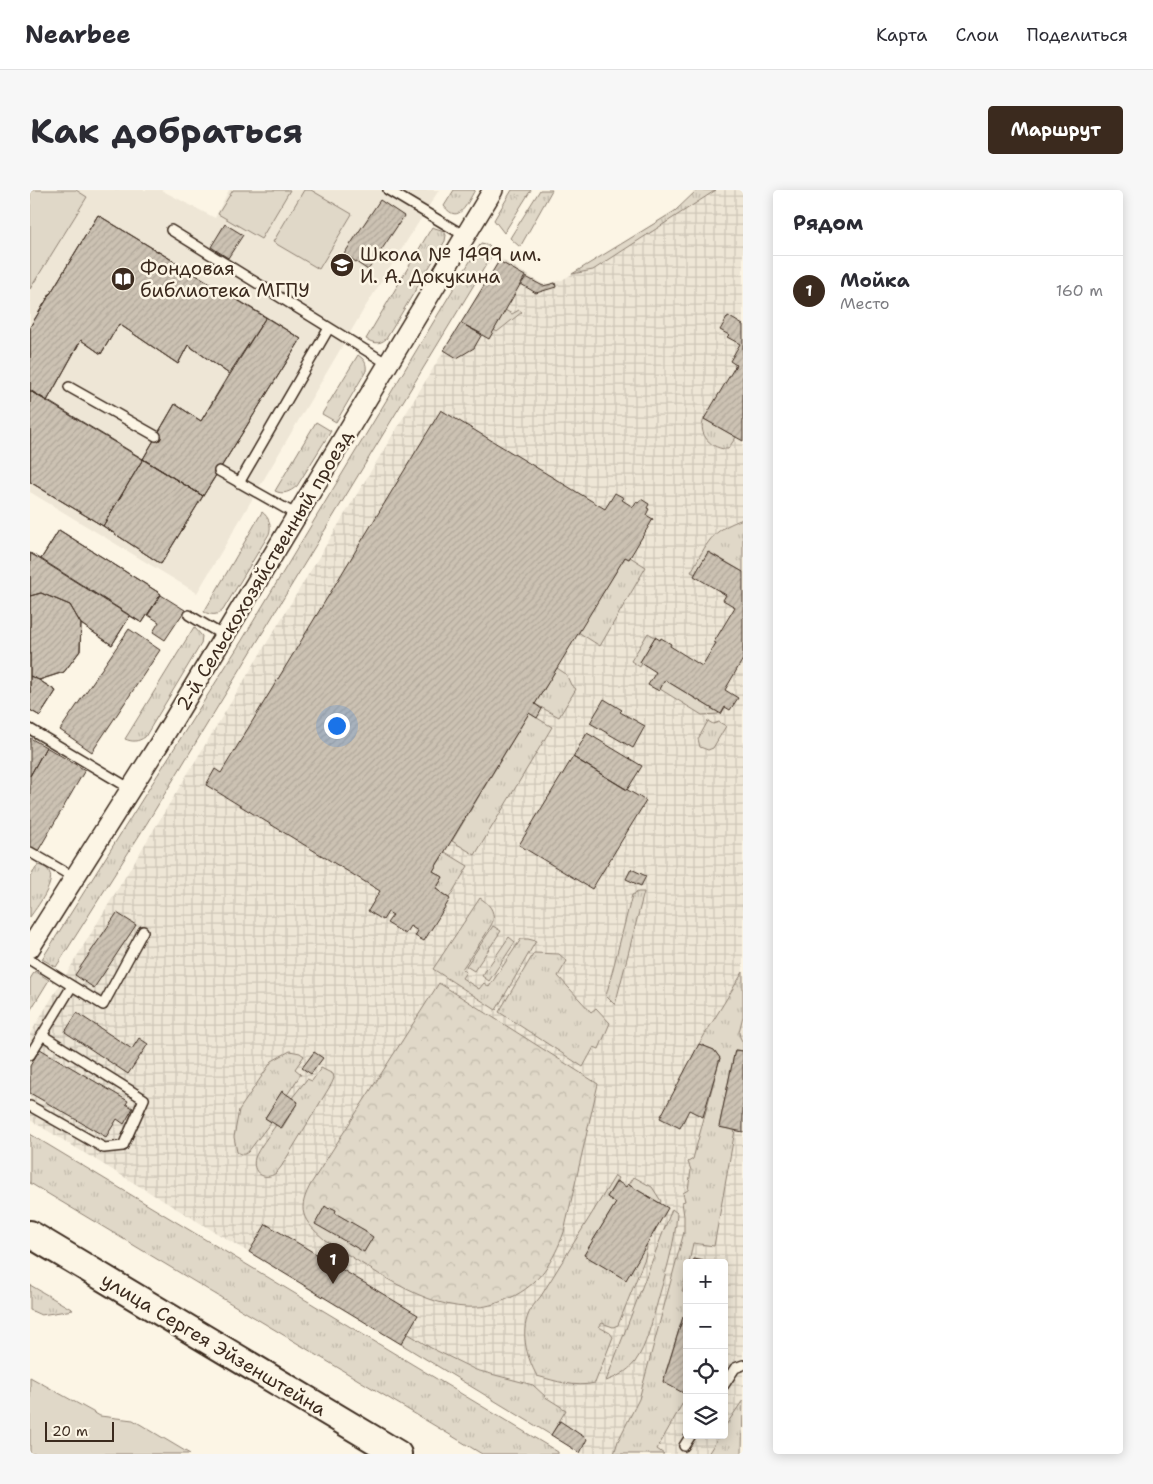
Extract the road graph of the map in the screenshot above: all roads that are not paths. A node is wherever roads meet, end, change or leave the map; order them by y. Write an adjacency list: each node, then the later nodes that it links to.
1 (388, 190): 4 (lane)
2 (409, 190): 4 (lane)
3 (493, 190): 6 (street, 2-й Сельскохозяйственный проезд)
4 (404, 199): 6 (lane)
5 (171, 230): 7 (lane)
6 (465, 236): 8 (street, 2-й Сельскохозяйственный проезд)
7 (329, 328): 8 (lane); 12 (lane)
8 (388, 364): 13 (street, 2-й Сельскохозяйственный проезд)
9 (69, 387): 10 (lane)
10 (156, 436)
11 (219, 471): 12 (lane)
12 (239, 482): 13 (lane)
13 (297, 515): 15 (street, 2-й Сельскохозяйственный проезд)
14 (190, 615): 15 (lane)
15 (224, 636): 17 (street, 2-й Сельскохозяйственный проезд)
16 (30, 729): 17 (lane)
17 (131, 789): 19 (street, 2-й Сельскохозяйственный проезд)
18 (30, 852): 19 (lane)
19 (75, 878): 21 (street, 2-й Сельскохозяйственный проезд)
20 (142, 931): 23 (lane)
21 (30, 948)
22 (30, 960): 23 (lane)
23 (72, 986): 24 (lane)
24 (42, 1035): 25 (lane); 26 (lane)
25 (30, 1055)
26 (30, 1106)
27 (30, 1234): 32 (main road, улица Сергея Эйзенштейна)
28 (743, 1365): 29 (lane)
29 (728, 1379)
30 (688, 1439): 31 (lane)
31 (684, 1446)
32 (398, 1454)

